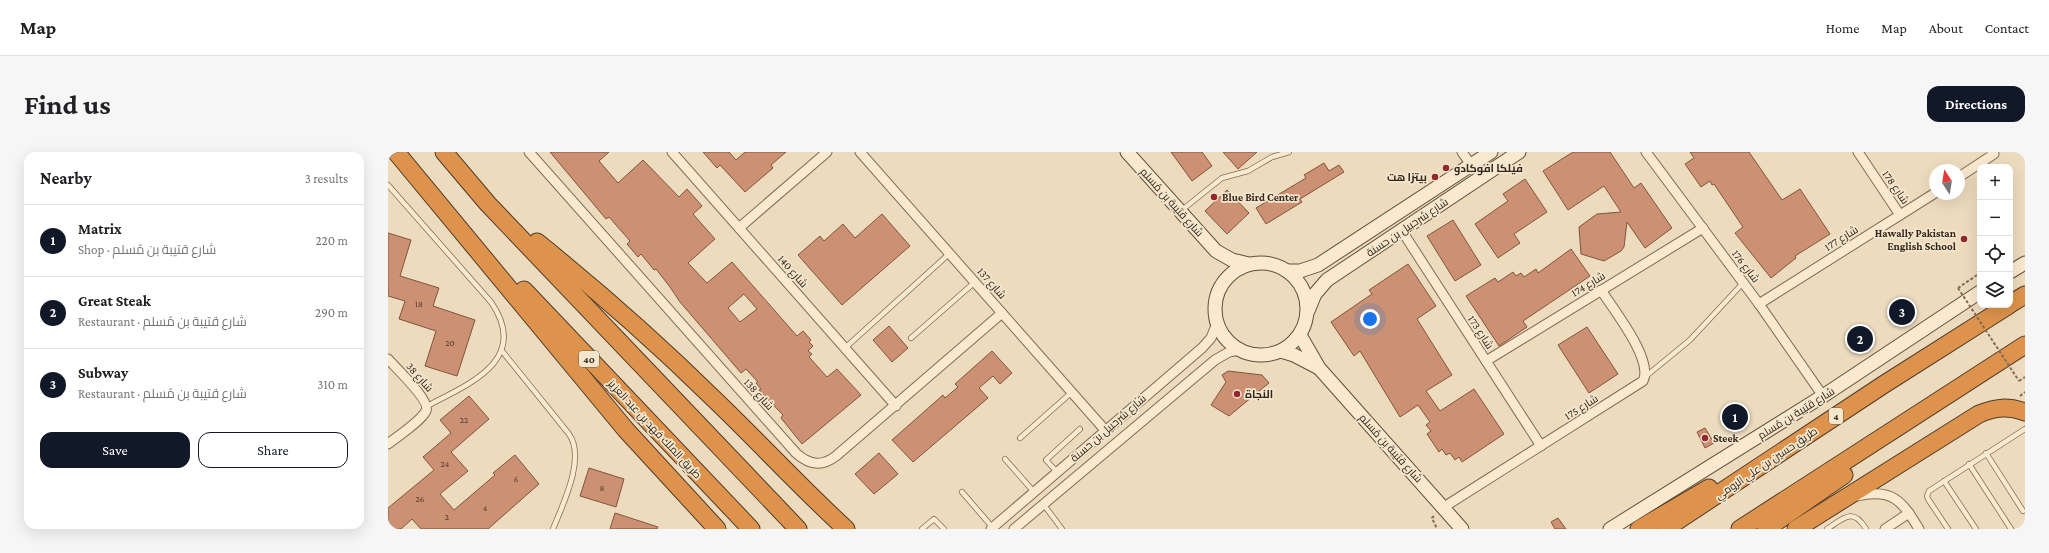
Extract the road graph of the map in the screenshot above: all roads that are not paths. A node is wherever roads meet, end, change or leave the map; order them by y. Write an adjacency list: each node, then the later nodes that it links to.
1 (396, 152): 18 (highway, 40)
2 (444, 152): 20 (highway)
3 (529, 152): 59 (street, شارع 138)
4 (672, 152): 23 (street, شارع 140)
5 (826, 152): 23 (street)
6 (860, 152): 27 (street, شارع 137)
7 (1289, 152): 21 (lane)
8 (1462, 152): 15 (street)
9 (1491, 152): 15 (street, شارع شرحبيل بن حسنة)
10 (1519, 152): 25 (street, شارع شرحبيل بن حسنة)
11 (1646, 152): 24 (street, شارع 176)
12 (1858, 152): 22 (street, شارع 178)
13 (1995, 153): 16 (street)
14 (1131, 155): 21 (street, شارع قتيبة بن مُسلم)
15 (1471, 165): 30 (street, شارع شرحبيل بن حسنة)
16 (1965, 173)
17 (388, 185): 49 (lane)
18 (428, 189): 82 (highway); 83 (highway, طريق الملك فهد بن عبد العزيز / 40)
19 (1929, 197): 22 (street, شارع 177)
20 (488, 204): 84 (highway); 85 (highway)
21 (1180, 212): 26 (street, شارع قتيبة بن مُسلم)
22 (1900, 215): 39 (street, شارع 177)
23 (739, 228): 47 (street, شارع 140)
24 (1703, 228): 34 (street, شارع 176); 35 (street, شارع 174)
25 (1402, 231): 41 (street, شارع شرحبيل بن حسنة); 52 (street, شارع 173)
26 (1216, 251): 29 (street, شارع قتيبة بن مُسلم); 32 (street, شارع قتيبة بن مُسلم)
27 (950, 253): 33 (street, شارع 137); 47 (lane)
28 (2025, 263): 31 (street)
29 (1249, 264): 30 (street); 32 (street)
30 (1288, 270): 41 (street)
31 (2013, 270)
32 (1226, 279): 43 (street)
33 (975, 282): 42 (street, شارع 137); 45 (lane)
34 (1744, 283): 39 (street, شارع 176); 54 (lane)
35 (1601, 290): 52 (street, شارع 174); 54 (street)
36 (1977, 294): 57 (street, شارع قتيبة بن مُسلم)
37 (2025, 295): 38 (highway, طريق حسين بن علي الرومي / 4)
38 (2013, 302)
39 (1759, 304): 57 (street, شارع 176)
40 (2004, 308): 55 (highway, طريق حسين بن علي الرومي / 4)
41 (1308, 312): 44 (street)
42 (1002, 313): 56 (street, شارع 137); 59 (street, شارع 138)
43 (1218, 323): 48 (street); 64 (street, شارع شرحبيل بن حسنة)
44 (1300, 335): 50 (street); 53 (street, شارع قتيبة بن مُسلم)
45 (911, 338)
46 (2025, 345): 61 (highway)
47 (845, 348): 59 (street, شارع 140)
48 (1240, 350): 50 (street); 76 (street, شارع شرحبيل بن حسنة)
49 (502, 351): 58 (lane); 81 (lane)
50 (1281, 351): 53 (street, شارع قتيبة بن مُسلم)
51 (388, 359): 58 (street, شارع 38)
52 (1486, 361): 67 (street, شارع 173)
53 (1319, 368): 77 (street, شارع قتيبة بن مُسلم)
54 (1645, 377): 67 (street, شارع 175)
55 (1883, 385): 92 (highway); 93 (highway, طريق حسين بن علي الرومي / 4)
56 (1072, 392): 64 (street, شارع 137); 65 (lane)
57 (1823, 396): 91 (street, شارع قتيبة بن مُسلم)
58 (427, 406): 66 (street, شارع 38)
59 (896, 406)
60 (2025, 412): 75 (highway)
61 (1914, 418): 94 (highway); 95 (highway)
62 (1080, 429): 71 (lane)
63 (2025, 429): 68 (lane)
64 (1105, 430): 71 (street, شارع شرحبيل بن حسنة)
65 (1020, 438)
66 (388, 444)
67 (1541, 446): 77 (street, شارع 175)
68 (1986, 453): 70 (lane); 78 (lane)
69 (1005, 459): 74 (lane)
70 (1969, 464): 72 (lane); 103 (lane)
71 (1057, 472): 74 (street, شارع شرحبيل بن حسنة)
72 (1944, 481): 101 (lane); 102 (lane)
73 (962, 492): 80 (lane)
74 (1034, 492): 80 (street, شارع شرحبيل بن حسنة)
75 (1843, 500): 79 (street); 96 (highway)
76 (1044, 505): 88 (street, شارع شرحبيل بن حسنة); 89 (lane)
77 (1444, 507): 90 (street, شارع قتيبة بن مُسلم)
78 (2023, 511)
79 (1909, 513): 99 (street); 100 (street)
80 (992, 528)
81 (553, 529)
82 (717, 529)
83 (751, 529)
84 (798, 529)
85 (846, 529)
86 (922, 529): 87 (lane)
87 (944, 529)
88 (1014, 529)
89 (1062, 529)
90 (1462, 529)
91 (1610, 529)
92 (1639, 529)
93 (1665, 529)
94 (1740, 529)
95 (1766, 529)
96 (1796, 529)
97 (1827, 529): 98 (lane)
98 (1866, 529)
99 (1885, 529)
100 (1919, 529)
101 (1948, 529)
102 (1976, 529)
103 (2011, 529)

